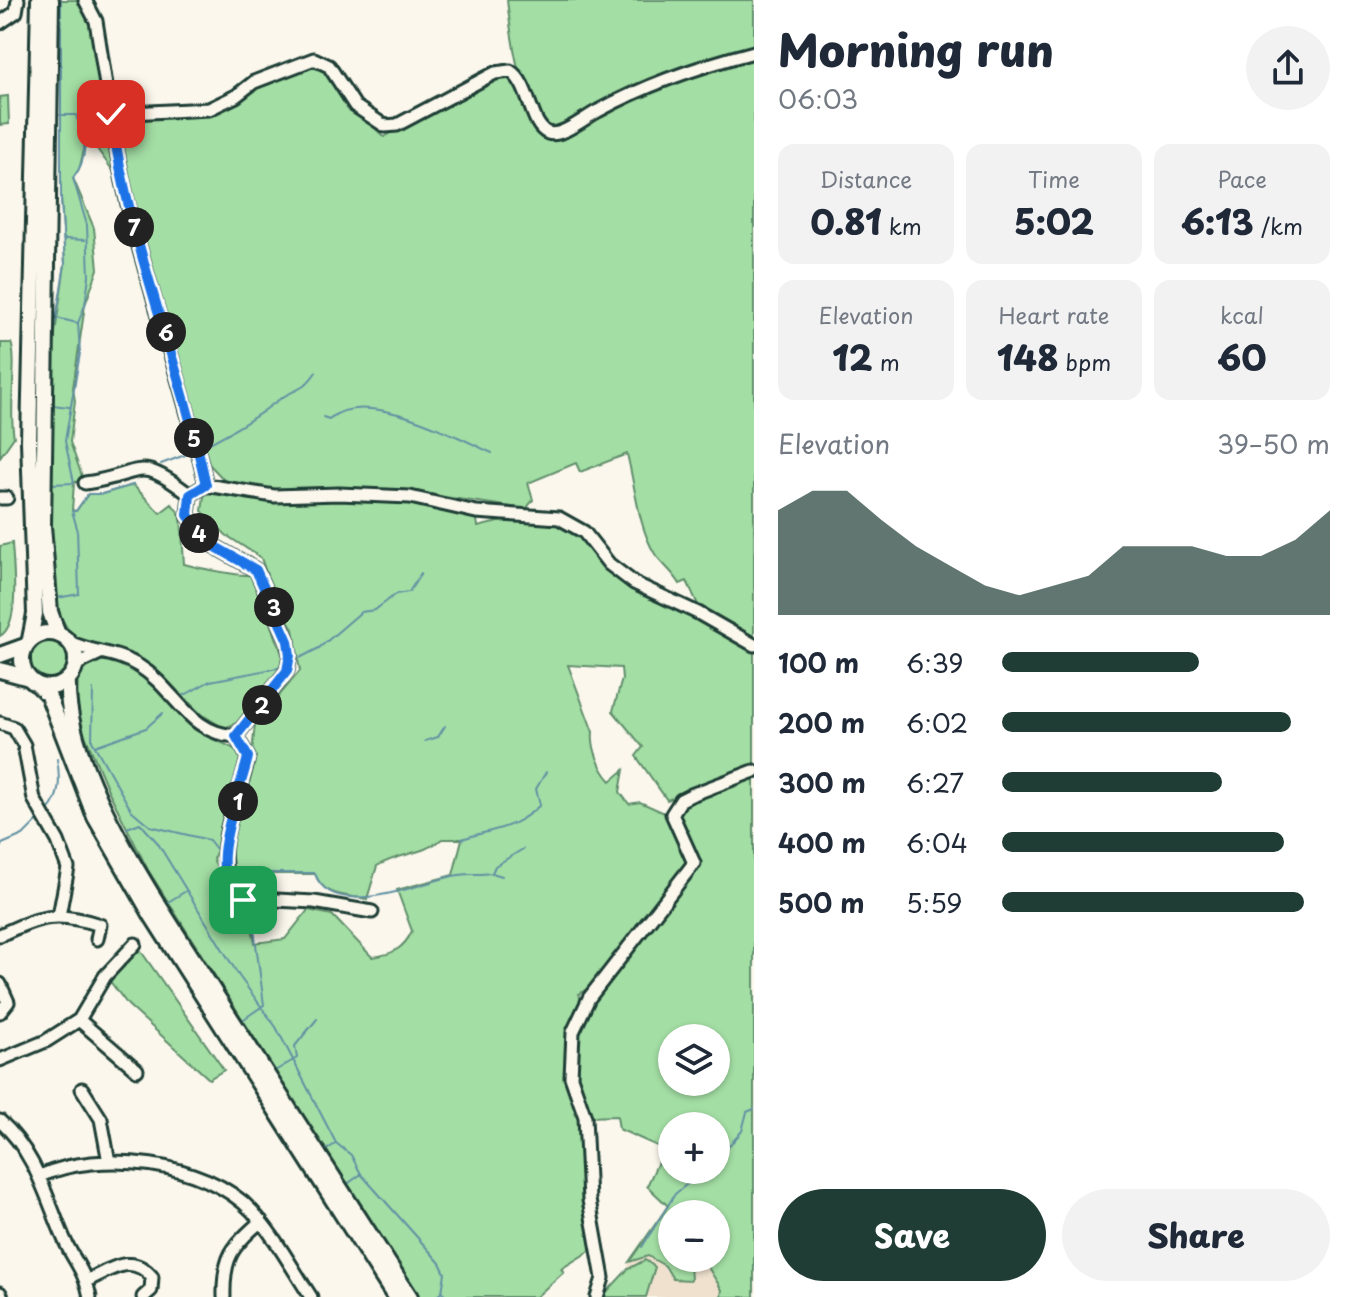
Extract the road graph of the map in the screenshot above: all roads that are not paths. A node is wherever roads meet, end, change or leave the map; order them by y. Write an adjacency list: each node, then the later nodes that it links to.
1 (18, 0): 5 (street)
2 (39, 0): 12 (main road)
3 (51, 0): 11 (main road)
4 (85, 0): 7 (street)
5 (0, 23)
6 (754, 52): 7 (street)
7 (111, 114): 9 (street)
8 (85, 483): 10 (street)
9 (206, 485): 10 (street); 13 (street)
10 (190, 495): 21 (street)
11 (63, 638): 12 (main road); 14 (street); 16 (main road)
12 (28, 643): 15 (main road); 19 (main road)
13 (754, 645)
14 (100, 653): 16 (street); 21 (street)
15 (0, 655)
16 (75, 665): 18 (main road)
17 (0, 670): 19 (main road)
18 (68, 679): 19 (main road); 44 (main road)
19 (33, 682): 43 (main road)
20 (0, 723): 24 (street)
21 (236, 736): 23 (street)
22 (754, 771): 45 (street)
23 (372, 912)
24 (59, 916): 25 (street); 26 (street)
25 (0, 935)
26 (97, 939)
27 (135, 944): 30 (street)
28 (0, 984): 29 (street)
29 (0, 1012)
30 (79, 1020): 31 (street); 32 (street)
31 (0, 1060)
32 (137, 1070)
33 (82, 1089): 35 (street)
34 (0, 1121): 36 (street)
35 (109, 1162): 36 (street); 37 (street)
36 (40, 1176): 38 (street)
37 (261, 1221): 41 (street); 42 (street)
38 (86, 1281): 39 (street); 40 (street)
39 (90, 1297)
40 (143, 1297)
41 (224, 1297)
42 (311, 1297)
43 (395, 1297)
44 (410, 1297)
45 (597, 1297)

